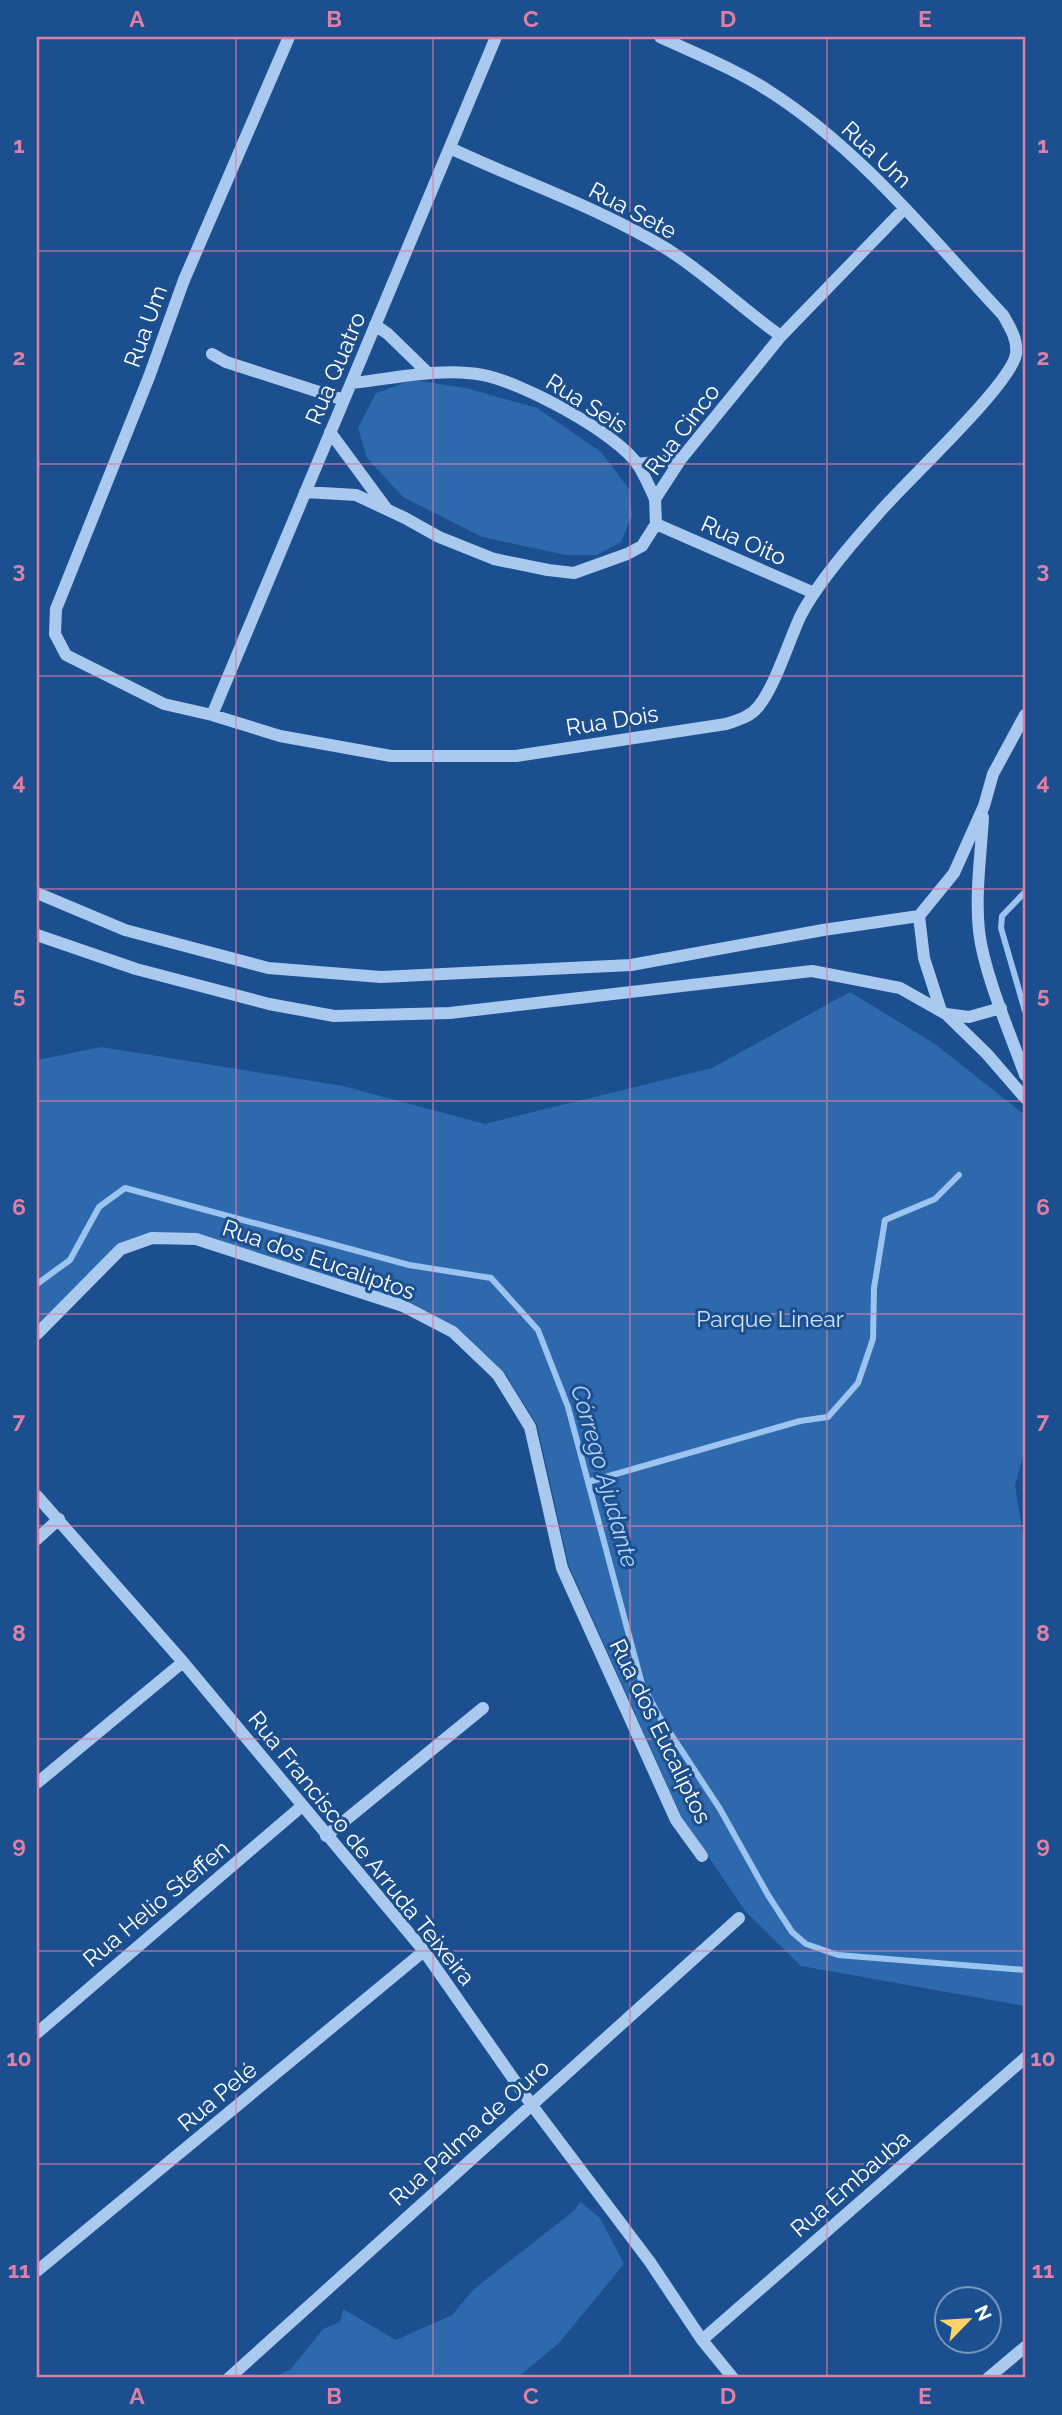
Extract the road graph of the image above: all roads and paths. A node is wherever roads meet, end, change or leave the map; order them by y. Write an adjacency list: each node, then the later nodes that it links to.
1 (289, 37): 21 (street, Rua Um)
2 (496, 37): 4 (street, Rua Quatro)
3 (660, 37): 5 (street, Rua Um)
4 (450, 148): 6 (street, Rua Quatro); 7 (street, Rua Sete)
5 (904, 209): 7 (street, Rua Cinco); 8 (street, Rua Um)
6 (375, 326): 10 (street); 11 (street, Rua Quatro)
7 (781, 336): 14 (street, Rua Cinco)
8 (1016, 353): 20 (street, Rua Dois)
9 (212, 354): 12 (street)
10 (428, 373): 11 (street, Rua Seis); 15 (street, Rua Seis)
11 (351, 383): 12 (street, Rua Quatro)
12 (344, 400): 13 (street, Rua Quatro)
13 (330, 432): 16 (street, Rua Quatro); 18 (street)
14 (681, 459): 15 (street, Rua Seis); 17 (street, Rua Cinco)
15 (637, 464): 17 (street, Rua Seis)
16 (305, 492): 18 (street); 22 (street, Rua Quatro)
17 (655, 499): 19 (street, Rua Cinco)
18 (388, 511): 19 (street)
19 (656, 524): 20 (street, Rua Oito)
20 (814, 593): 22 (street, Rua Dois)
21 (55, 634): 22 (street, Rua Dois)
22 (212, 715)
23 (1025, 715): 24 (street)
24 (984, 806): 26 (street); 28 (street)
25 (37, 893): 26 (street)
26 (919, 916): 29 (street)
27 (37, 935): 29 (street)
28 (1002, 1009): 29 (street); 30 (street)
29 (944, 1012): 31 (street)
30 (1025, 1075)
31 (1025, 1098)
32 (37, 1334): 41 (street, Rua dos Eucaliptos)
33 (37, 1496): 34 (street, Rua Francisco de Arruda Teixeira)
34 (59, 1520): 35 (street); 36 (street, Rua Francisco de Arruda Teixeira)
35 (37, 1539)
36 (183, 1662): 38 (street); 39 (street, Rua Francisco de Arruda Teixeira)
37 (483, 1708): 40 (street)
38 (37, 1783)
39 (302, 1806): 40 (street, Rua Francisco de Arruda Teixeira); 44 (street, Rua Helio Steffen)
40 (326, 1836): 43 (street, Rua Francisco de Arruda Teixeira)
41 (702, 1856)
42 (738, 1918): 46 (street, Rua Palma de Ouro)
43 (424, 1951): 46 (street, Rua Francisco de Arruda Teixeira); 47 (street, Rua Pelé)
44 (37, 2033)
45 (1025, 2058): 48 (street, Rua Embauba)
46 (531, 2104): 48 (street, Rua Francisco de Arruda Teixeira); 50 (street, Rua Palma de Ouro)
47 (37, 2271)
48 (702, 2340): 51 (street, Rua Francisco de Arruda Teixeira)
49 (1025, 2347): 52 (street)
50 (229, 2378)
51 (733, 2378)
52 (988, 2378)

